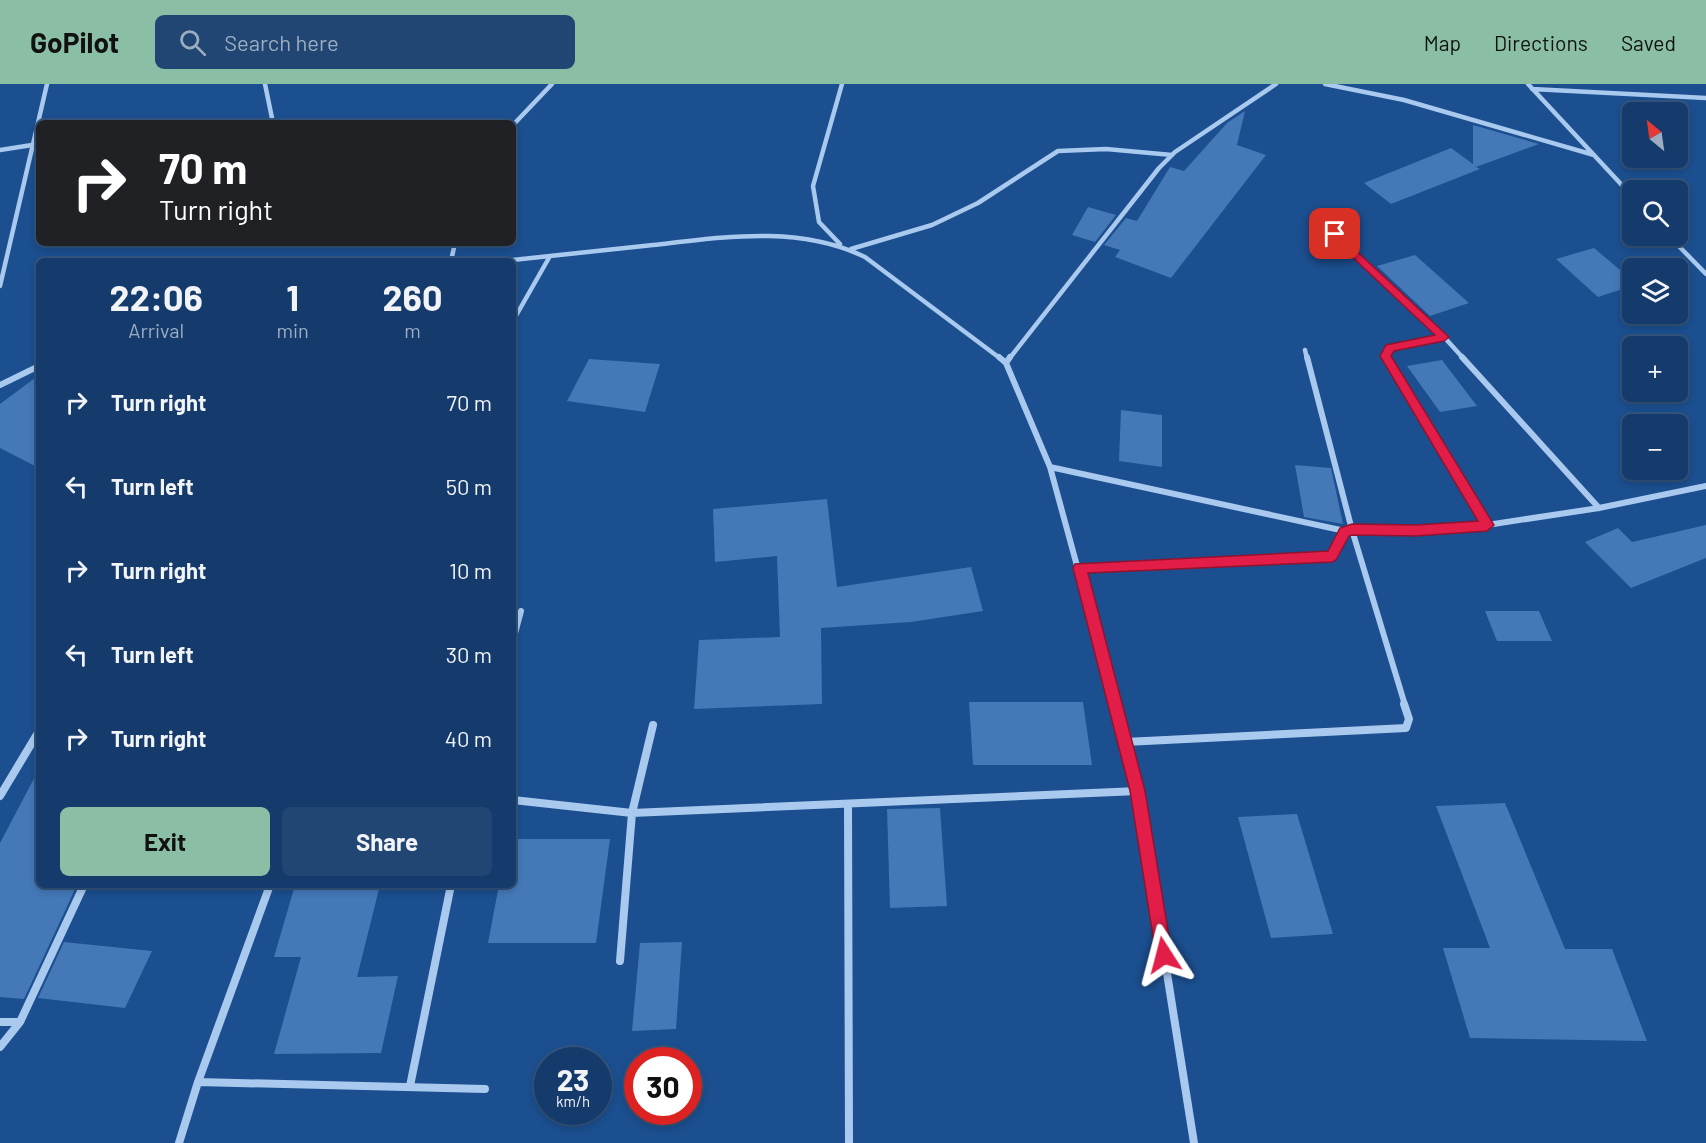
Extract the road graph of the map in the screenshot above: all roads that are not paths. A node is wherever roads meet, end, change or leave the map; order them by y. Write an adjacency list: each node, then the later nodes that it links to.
1 (47, 84): 10 (street)
2 (265, 84): 11 (street)
3 (552, 84): 12 (street)
4 (842, 84): 20 (street)
5 (1276, 84): 16 (street)
6 (1325, 84): 17 (street)
7 (1528, 84): 8 (street)
8 (1532, 89): 9 (street); 17 (street)
9 (1706, 98)
10 (38, 120)
11 (272, 120)
12 (516, 122)
13 (36, 129): 14 (street)
14 (32, 145): 15 (street); 26 (street)
15 (0, 150)
16 (1172, 155): 22 (street); 30 (street)
17 (1594, 155): 18 (street)
18 (1622, 185)
19 (1319, 220): 28 (street)
20 (840, 245): 22 (street); 23 (street)
21 (1679, 246): 25 (street)
22 (852, 249): 30 (street)
23 (550, 256): 24 (street); 27 (street)
24 (516, 260)
25 (1706, 274)
26 (0, 286)
27 (516, 316)
28 (1444, 337): 35 (street); 36 (street)
29 (1305, 350): 37 (street)
30 (1006, 363): 33 (street)
31 (36, 367): 32 (street)
32 (0, 385)
33 (1050, 467): 37 (street); 38 (street)
34 (1706, 486): 35 (street)
35 (1599, 508): 36 (street)
36 (1487, 525): 37 (street)
37 (1348, 530): 38 (lane); 43 (street)
38 (1080, 568): 43 (street)
39 (522, 611): 40 (street)
40 (516, 631)
41 (653, 725): 48 (street)
42 (36, 736): 45 (street)
43 (1125, 742): 44 (street)
44 (1138, 791): 47 (street); 61 (street)
45 (0, 796)
46 (516, 800): 48 (street)
47 (848, 804): 48 (street); 60 (street)
48 (632, 813): 52 (street)
49 (83, 888): 54 (street)
50 (269, 888): 56 (street)
51 (450, 888): 57 (street)
52 (620, 961)
53 (0, 1022): 54 (street)
54 (20, 1022): 55 (street)
55 (0, 1047)
56 (198, 1082): 57 (street); 59 (street)
57 (410, 1086): 58 (street)
58 (485, 1089)
59 (179, 1143)
60 (849, 1143)
61 (1194, 1143)

